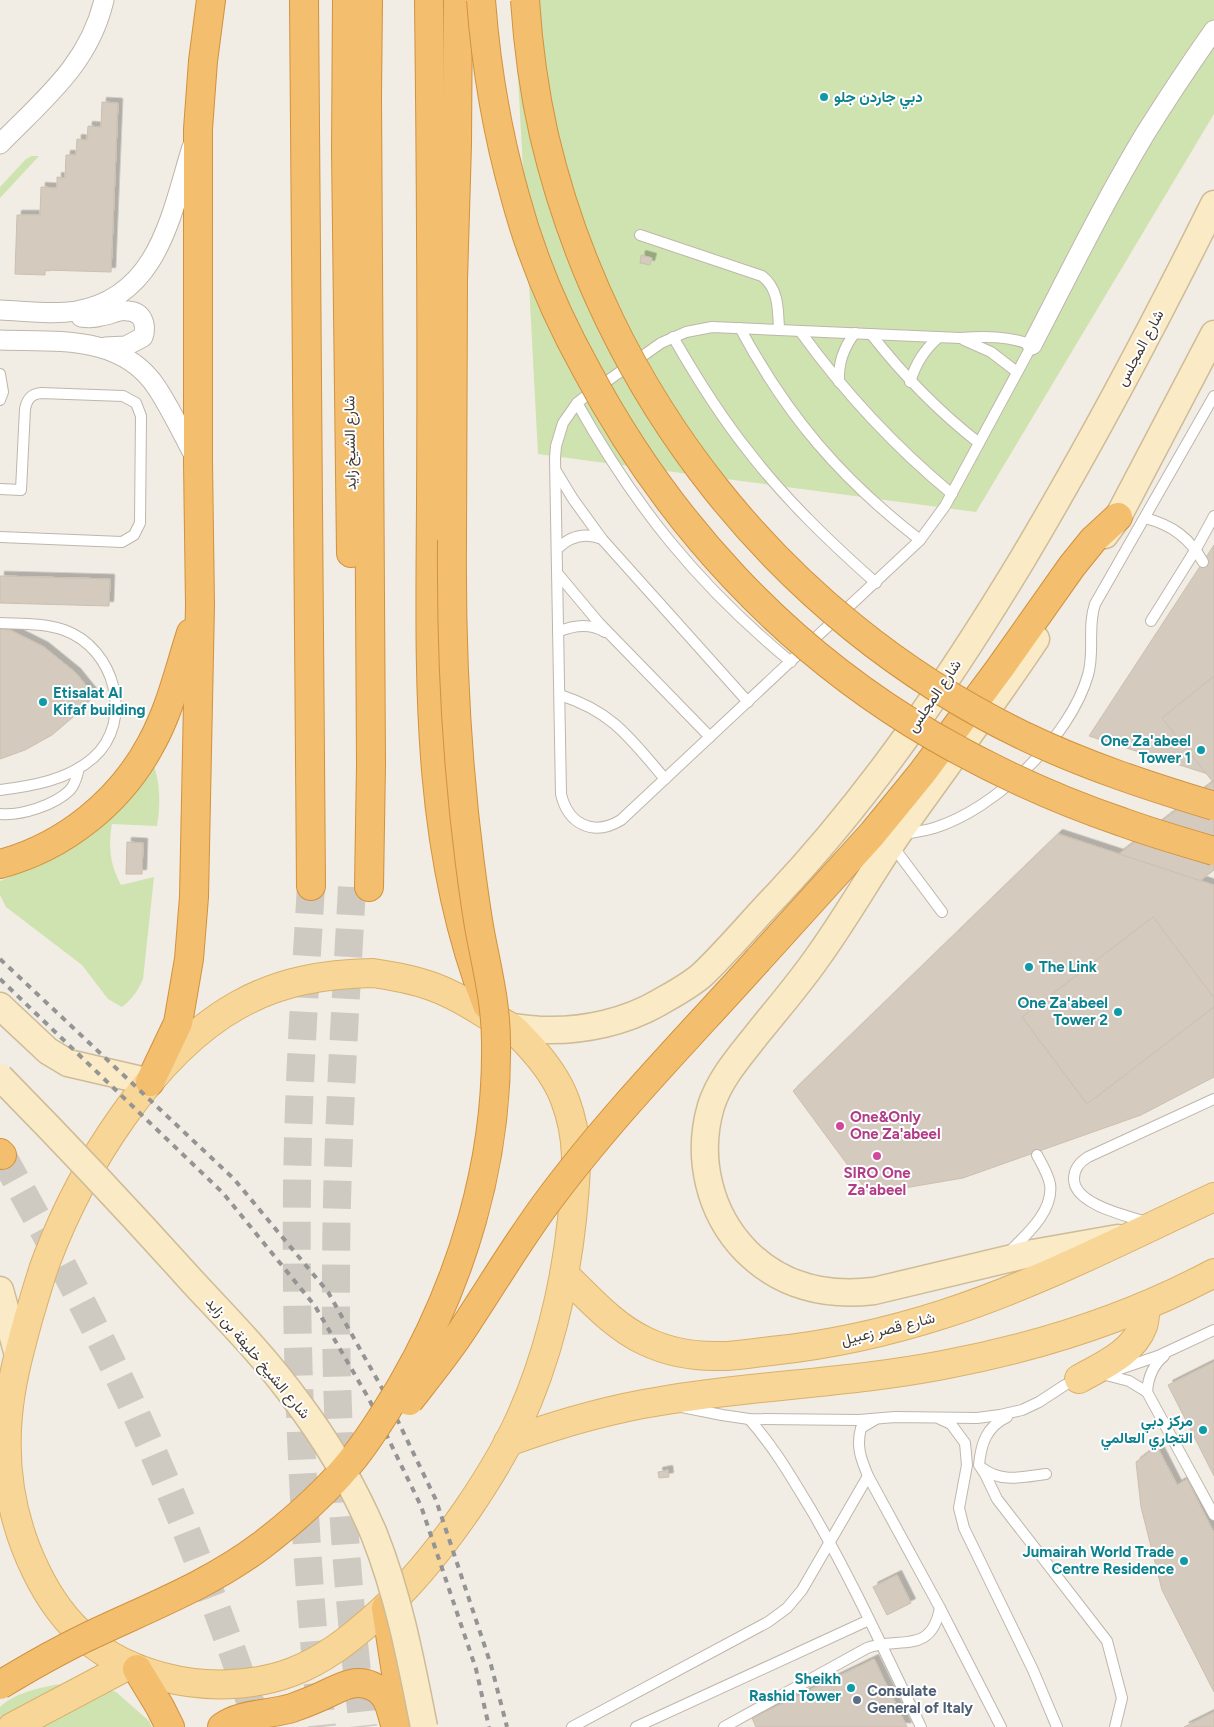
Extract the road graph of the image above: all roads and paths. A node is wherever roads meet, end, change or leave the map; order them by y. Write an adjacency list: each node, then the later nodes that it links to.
1 (104, 0): 12 (street)
2 (211, 0): 11 (highway)
3 (304, 0): 70 (highway)
4 (347, 0): 5 (highway, شارع الشيخ زايد)
5 (368, 0)
6 (429, 0): 73 (highway)
7 (458, 0): 100 (highway, bridge)
8 (481, 0): 68 (highway, bridge)
9 (525, 0): 65 (highway, bridge)
10 (1214, 30): 27 (street)
11 (198, 129): 16 (street); 38 (highway)
12 (0, 144)
13 (1214, 204): 73 (main road, شارع المجلس)
14 (640, 235): 18 (lane)
15 (0, 310): 16 (street)
16 (58, 312): 28 (street)
17 (740, 328): 18 (lane); 23 (lane); 47 (lane)
18 (779, 330): 19 (lane)
19 (800, 331): 20 (lane); 32 (lane)
20 (855, 333): 21 (lane); 32 (lane)
21 (871, 334): 24 (lane); 33 (lane)
22 (1214, 334): 43 (main road)
23 (673, 337): 36 (lane); 52 (lane)
24 (939, 337): 25 (lane); 33 (lane)
25 (960, 338): 27 (lane); 30 (lane)
26 (0, 340): 28 (street)
27 (1032, 345): 30 (lane)
28 (105, 348): 38 (street)
29 (1214, 370): 43 (main road)
30 (1017, 372): 37 (lane)
31 (0, 374): 35 (lane)
32 (839, 382): 41 (lane)
33 (910, 382): 37 (lane)
34 (1214, 396): 44 (lane)
35 (0, 400)
36 (577, 403): 39 (lane); 58 (lane)
37 (979, 443): 41 (lane)
38 (198, 462): 53 (highway)
39 (556, 470): 46 (lane); 48 (lane)
40 (0, 489): 45 (lane)
41 (952, 494): 47 (lane)
42 (1214, 516): 49 (lane)
43 (1118, 517): 67 (main road); 100 (highway, bridge)
44 (1145, 518): 49 (lane); 67 (lane)
45 (0, 537)
46 (602, 539): 48 (lane); 60 (lane)
47 (920, 540): 52 (lane)
48 (557, 549): 51 (lane)
49 (1196, 549): 50 (lane); 54 (lane)
50 (1203, 562)
51 (558, 574): 56 (lane); 57 (lane)
52 (876, 583): 58 (lane)
53 (200, 606): 69 (highway); 75 (highway)
54 (1151, 621)
55 (0, 623): 62 (lane)
56 (558, 632): 57 (lane); 59 (lane)
57 (614, 638): 61 (lane)
58 (791, 662): 60 (lane)
59 (560, 695): 63 (lane); 63 (lane)
60 (748, 702): 61 (lane)
61 (710, 737): 63 (lane)
62 (79, 768): 64 (lane); 66 (lane)
63 (665, 779)
64 (0, 790)
65 (1214, 806)
66 (0, 814)
67 (895, 840): 71 (lane); 81 (main road)
68 (1214, 851)
69 (0, 864)
70 (311, 886)
71 (942, 912)
72 (0, 1006): 75 (main road)
73 (501, 1023): 75 (main road); 83 (main road)
74 (0, 1076): 117 (main road, شارع الشيخ خليفة بن زايد, bridge)
75 (150, 1082): 89 (main road)
76 (1214, 1099): 79 (lane)
77 (1037, 1156): 81 (lane)
78 (1214, 1197): 79 (main road, شارع قصر زعبيل)
79 (1154, 1224): 80 (main road, شارع قصر زعبيل)
80 (1129, 1236): 81 (main road); 88 (main road, شارع قصر زعبيل)
81 (1001, 1260)
82 (1214, 1273): 85 (main road)
83 (564, 1274): 88 (main road, شارع قصر زعبيل); 99 (main road)
84 (0, 1290): 89 (main road)
85 (1146, 1307): 90 (main road); 91 (main road)
86 (1214, 1330): 87 (lane)
87 (1168, 1352): 90 (lane); 92 (lane)
88 (751, 1353): 91 (main road)
89 (18, 1355): 98 (main road)
90 (1088, 1377): 92 (lane); 94 (lane)
91 (757, 1389): 93 (main road)
92 (1147, 1392): 104 (lane)
93 (661, 1400): 97 (lane); 99 (main road)
94 (1022, 1410): 95 (lane); 101 (lane)
95 (930, 1417): 96 (lane); 123 (lane)
96 (876, 1418): 97 (lane); 103 (lane)
97 (749, 1419): 105 (lane)
98 (4, 1423): 110 (main road)
99 (508, 1442): 106 (main road)
100 (349, 1464): 111 (highway, bridge)
101 (979, 1466): 102 (lane); 124 (lane)
102 (1046, 1474)
103 (868, 1476): 105 (lane); 107 (lane)
104 (1214, 1515)
105 (830, 1544): 108 (lane); 118 (lane)
106 (386, 1608): 110 (main road); 116 (highway)
107 (940, 1608): 109 (lane); 122 (lane)
108 (869, 1620): 109 (lane); 119 (lane)
109 (881, 1644): 120 (lane); 121 (lane)
110 (133, 1667): 112 (main road); 113 (highway)
111 (0, 1684)
112 (12, 1727)
113 (170, 1727)
114 (222, 1727): 115 (highway)
115 (396, 1727)
116 (404, 1727)
117 (424, 1727)
118 (572, 1727)
119 (636, 1727)
120 (724, 1727)
121 (921, 1727)
122 (1001, 1727)
123 (1057, 1727)
124 (1115, 1727)

